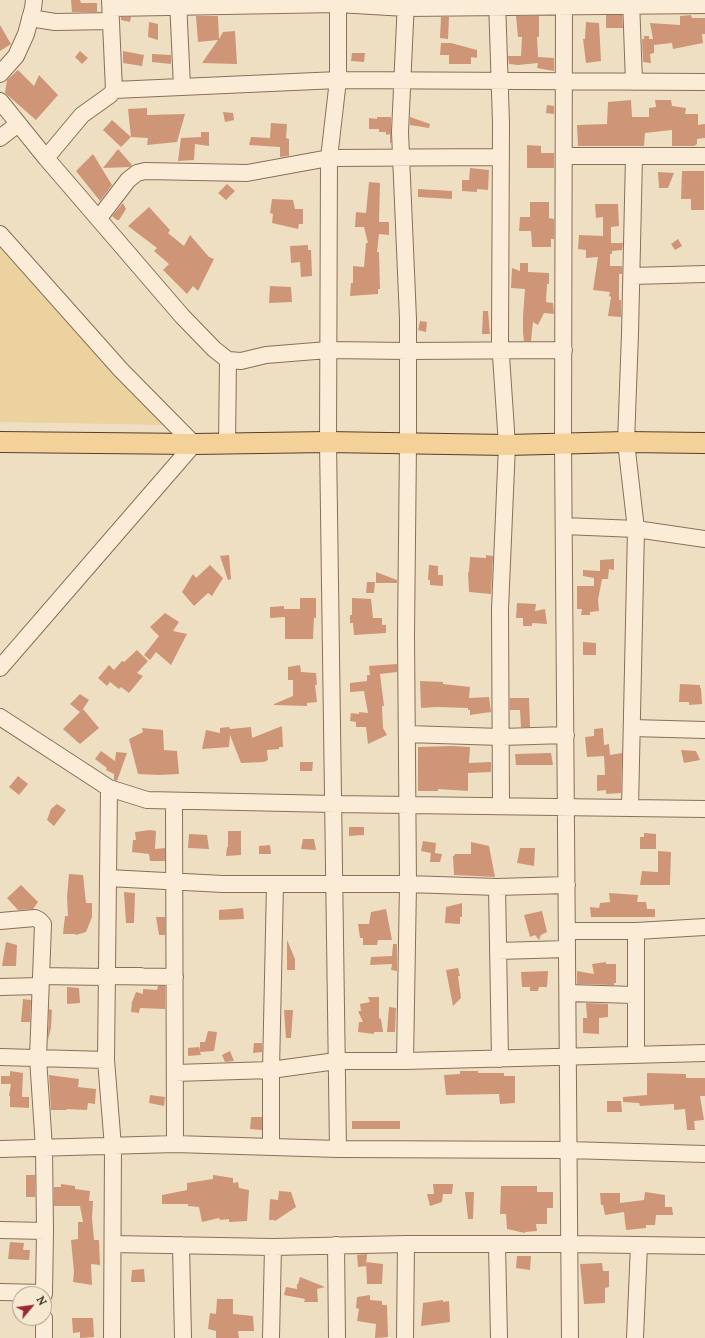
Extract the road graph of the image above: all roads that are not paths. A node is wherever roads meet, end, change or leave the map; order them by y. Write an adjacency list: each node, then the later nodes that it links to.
1 (34, 0): 11 (street)
2 (269, 2): 3 (street); 4 (street)
3 (338, 2): 7 (street); 13 (street)
4 (178, 3): 10 (street); 19 (street)
5 (497, 3): 7 (street); 8 (street); 15 (street)
6 (631, 3): 8 (street); 9 (street); 17 (street)
7 (406, 4): 14 (street)
8 (564, 4): 16 (street)
9 (705, 5)
10 (111, 10): 11 (street); 20 (street)
11 (30, 18): 12 (street)
12 (0, 74)
13 (338, 80): 14 (street); 19 (street); 29 (street)
14 (403, 81): 15 (street); 30 (street)
15 (500, 81): 16 (street); 27 (street)
16 (564, 81): 17 (street); 24 (street)
17 (634, 82): 18 (street)
18 (705, 82)
19 (182, 87): 20 (street)
20 (114, 90): 28 (street)
21 (0, 101): 22 (street)
22 (18, 124): 23 (street); 28 (street)
23 (0, 138)
24 (564, 156): 25 (street); 37 (street)
25 (634, 156): 26 (street); 34 (street)
26 (705, 156)
27 (501, 157): 30 (street); 36 (street)
28 (46, 158): 31 (street)
29 (329, 158): 30 (street); 31 (street); 35 (street)
30 (401, 159): 38 (street)
31 (99, 218): 39 (street)
32 (0, 234): 46 (street)
33 (705, 274): 34 (street)
34 (632, 276): 42 (street)
35 (328, 350): 38 (street); 39 (street); 41 (street)
36 (501, 350): 37 (street); 38 (street); 48 (street)
37 (564, 350): 45 (street)
38 (408, 351): 47 (street)
39 (228, 360): 44 (street)
40 (0, 442): 46 (main road)
41 (328, 442): 44 (main road); 47 (main road); 61 (street)
42 (626, 442): 43 (main road); 45 (main road); 50 (street)
43 (705, 442)
44 (227, 443): 46 (main road)
45 (563, 443): 48 (main road); 49 (street)
46 (194, 444): 52 (street)
47 (408, 444): 48 (main road); 56 (street)
48 (507, 445): 58 (street)
49 (564, 526): 50 (street); 57 (street)
50 (636, 529): 51 (street); 54 (street)
51 (705, 539)
52 (0, 668)
53 (0, 717): 59 (street)
54 (632, 728): 55 (street); 65 (street)
55 (705, 730)
56 (407, 734): 58 (street); 62 (street)
57 (566, 735): 58 (street); 64 (street)
58 (501, 736): 63 (street)
59 (109, 788): 60 (street); 67 (street)
60 (174, 801): 61 (street); 68 (street)
61 (334, 804): 62 (street); 70 (street)
62 (407, 805): 63 (street); 71 (street)
63 (501, 806): 64 (street)
64 (566, 807): 65 (street); 72 (street)
65 (630, 808): 66 (street)
66 (705, 809)
67 (108, 878): 68 (street); 81 (street)
68 (175, 882): 69 (street); 82 (street)
69 (275, 884): 70 (street); 96 (street)
70 (335, 884): 71 (street); 94 (street)
71 (408, 884): 73 (street); 95 (street)
72 (567, 885): 73 (street); 76 (street)
73 (497, 887): 79 (street)
74 (0, 921): 83 (street)
75 (705, 926): 77 (street)
76 (567, 931): 77 (street); 78 (street)
77 (636, 931): 86 (street)
78 (567, 949): 79 (street); 85 (street)
79 (498, 951): 92 (street)
80 (141, 976): 82 (street)
81 (107, 977): 83 (street); 93 (street)
82 (175, 977): 97 (street)
83 (41, 981): 84 (street); 91 (street)
84 (0, 987)
85 (568, 994): 86 (street); 90 (street)
86 (636, 995): 88 (street)
87 (705, 1053): 88 (street)
88 (636, 1055): 90 (street)
89 (0, 1057): 91 (street)
90 (568, 1057): 92 (street); 104 (street)
91 (38, 1058): 93 (street); 101 (street)
92 (500, 1059): 95 (street)
93 (106, 1060): 99 (street)
94 (336, 1061): 95 (street); 96 (street); 103 (street)
95 (404, 1061)
96 (271, 1070): 97 (street); 100 (street)
97 (175, 1073): 98 (street)
98 (175, 1144): 99 (street); 100 (street)
99 (113, 1147): 101 (street); 108 (street)
100 (272, 1147): 103 (street)
101 (44, 1148): 102 (street); 107 (street)
102 (0, 1149)
103 (338, 1149): 104 (street)
104 (568, 1150): 105 (street); 111 (street)
105 (705, 1154)
106 (0, 1230): 107 (street)
107 (45, 1231): 117 (street)
108 (113, 1244): 112 (street); 122 (street)
109 (406, 1244): 110 (street); 113 (street); 126 (street)
110 (497, 1244): 111 (street); 127 (street)
111 (570, 1244): 114 (street); 128 (street)
112 (181, 1245): 116 (street); 123 (street)
113 (336, 1245): 116 (street); 125 (street)
114 (639, 1245): 115 (street); 129 (street)
115 (705, 1246)
116 (272, 1247): 124 (street)
117 (44, 1286)
118 (0, 1292): 119 (street)
119 (12, 1292)
120 (44, 1326): 121 (street)
121 (44, 1338)
122 (112, 1338)
123 (183, 1338)
124 (271, 1338)
125 (337, 1338)
126 (405, 1338)
127 (500, 1338)
128 (570, 1338)
129 (634, 1338)

